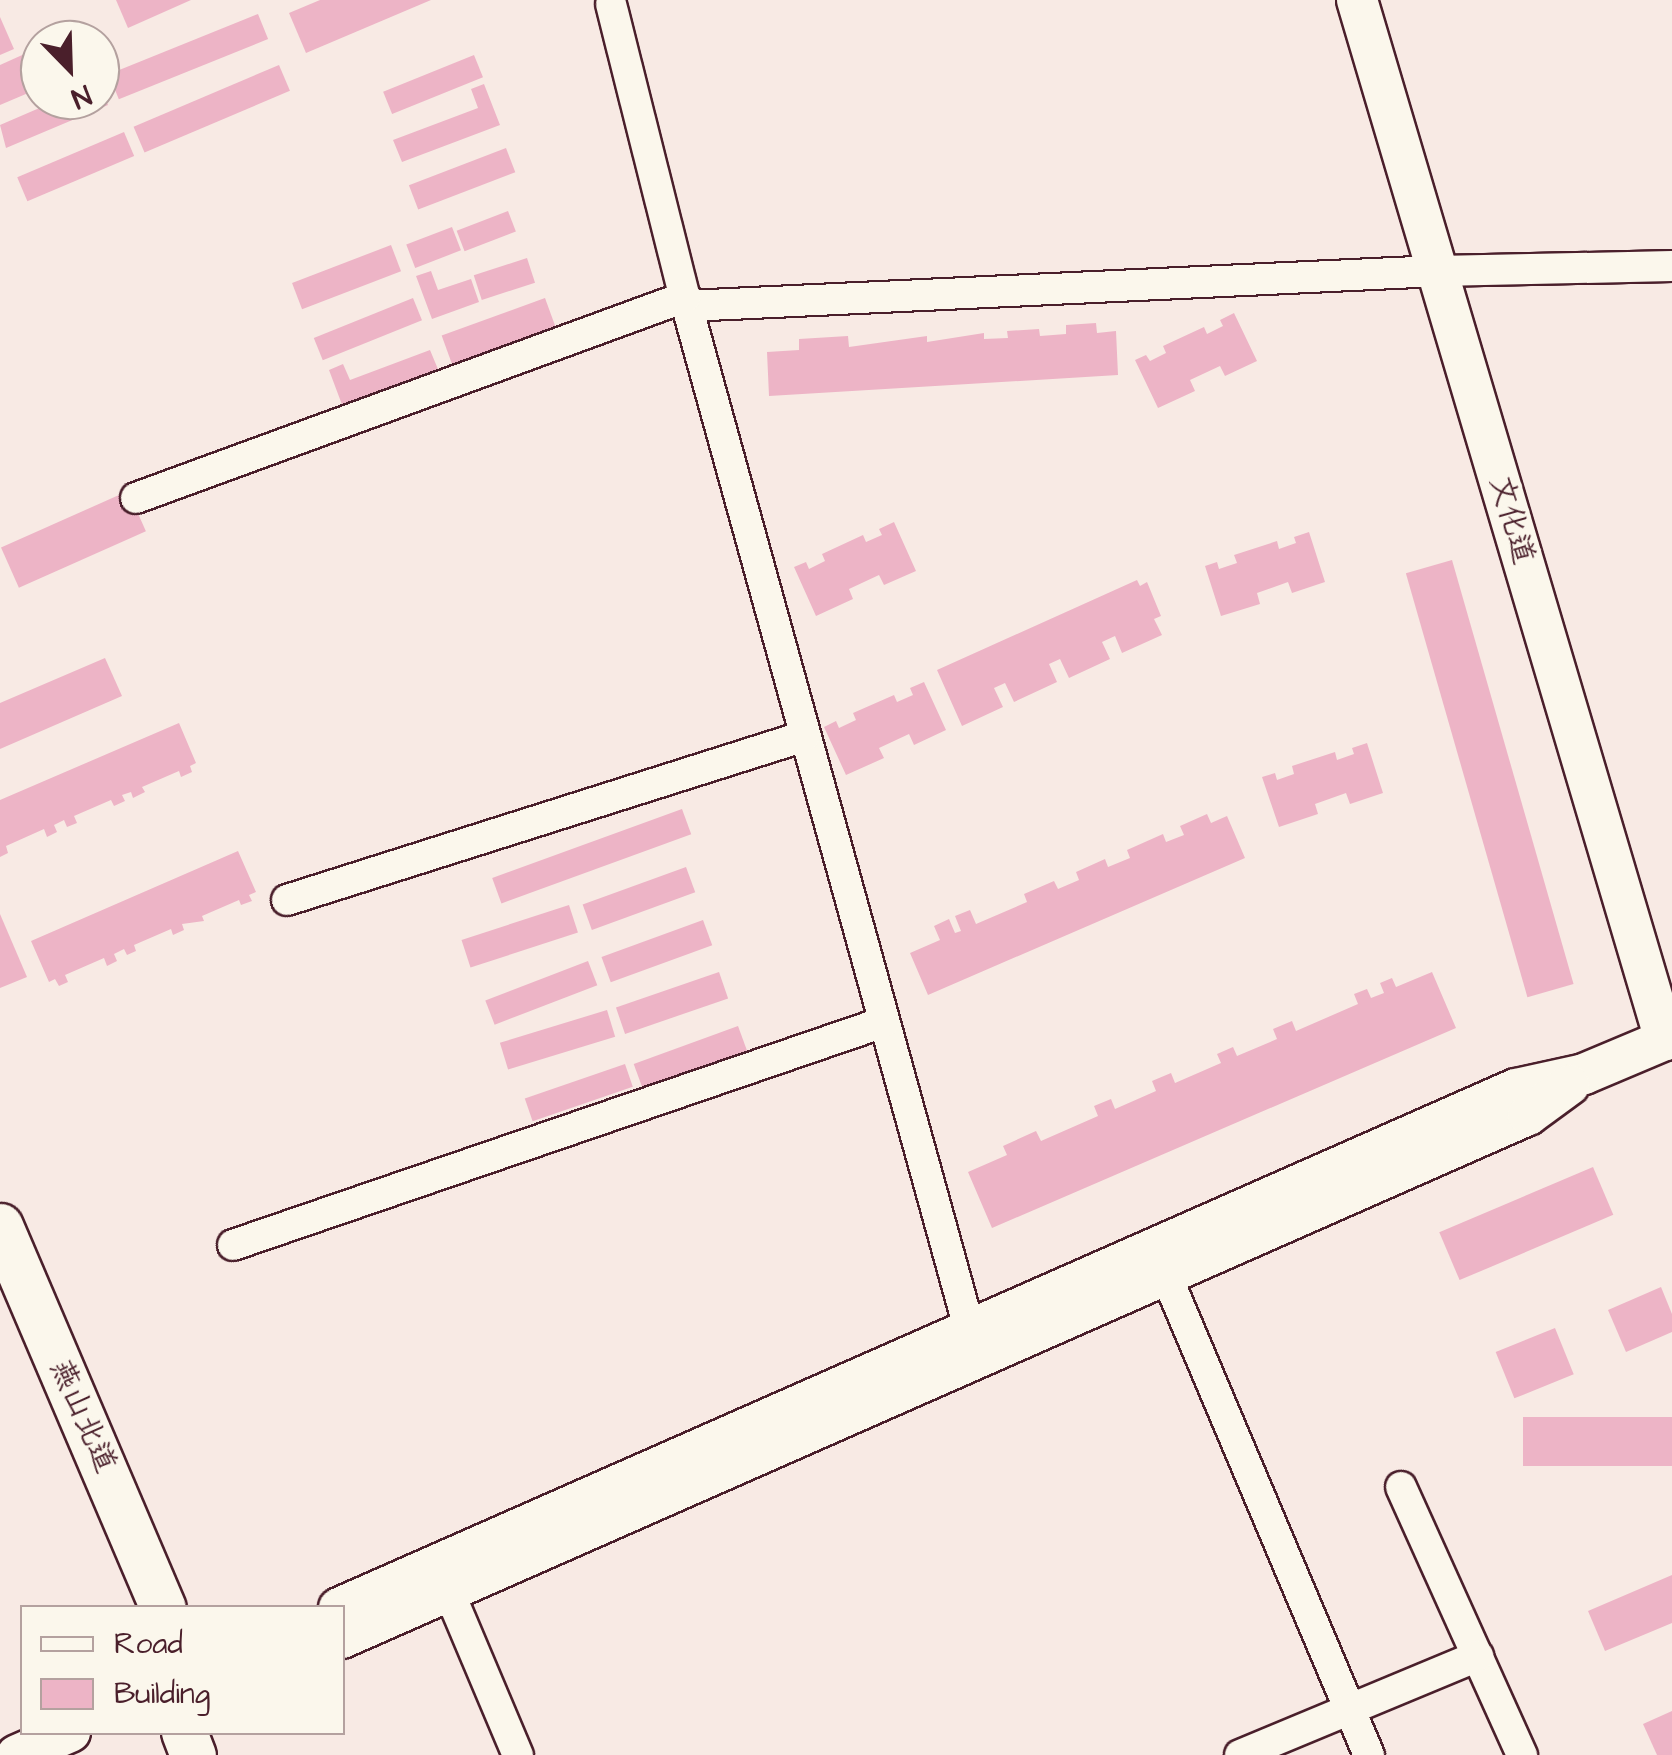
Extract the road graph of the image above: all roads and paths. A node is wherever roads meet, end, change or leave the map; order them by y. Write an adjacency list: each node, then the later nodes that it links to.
1 (1357, 0): 4 (main road, 文化道)
2 (611, 4): 5 (street)
3 (1672, 266): 4 (street)
4 (1438, 271): 5 (street); 10 (main road, 文化道)
5 (686, 301): 6 (street); 7 (street)
6 (136, 498)
7 (805, 736): 8 (street); 9 (street)
8 (287, 900)
9 (884, 1022): 13 (street); 16 (street)
10 (1668, 1039): 11 (main road)
11 (1584, 1074): 14 (main road); 16 (main road)
12 (0, 1226): 20 (main road, 燕山北道)
13 (233, 1245)
14 (1166, 1276): 18 (main road); 24 (street)
15 (0, 1295): 19 (main road, 燕山北道)
16 (970, 1331): 21 (main road)
17 (1401, 1488): 23 (street)
18 (449, 1592): 22 (main road); 27 (street)
19 (132, 1605)
20 (162, 1605)
21 (345, 1605)
22 (345, 1637)
23 (1478, 1656): 24 (street); 30 (street)
24 (1350, 1709): 28 (street); 29 (street)
25 (63, 1735): 26 (main road)
26 (17, 1755)
27 (518, 1755)
28 (1240, 1755)
29 (1369, 1755)
30 (1522, 1755)

